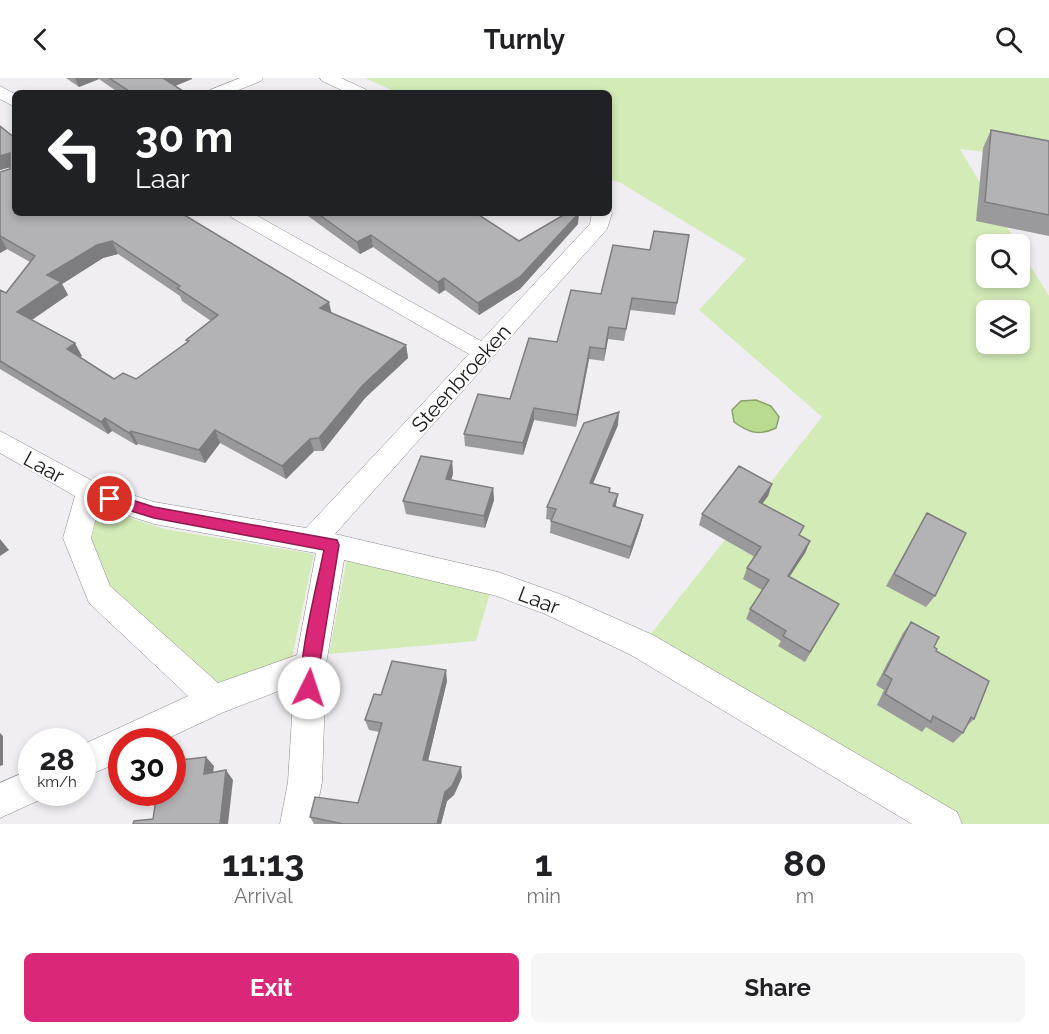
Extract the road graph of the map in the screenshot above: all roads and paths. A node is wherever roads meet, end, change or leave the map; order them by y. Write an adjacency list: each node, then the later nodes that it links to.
1 (255, 78): 3 (street)
2 (328, 78): 4 (street)
3 (224, 90)
4 (355, 90)
5 (243, 216): 7 (street)
6 (602, 216): 7 (street, Steenbroeken)
7 (483, 352): 10 (street, Steenbroeken)
8 (0, 441): 9 (street, Laar)
9 (89, 492): 10 (street, Laar); 12 (street, Laar)
10 (323, 543): 11 (street); 17 (street, Laar)
11 (311, 664): 12 (street); 16 (street)
12 (214, 700): 13 (street)
13 (155, 728)
14 (18, 793): 15 (street)
15 (0, 801)
16 (297, 824)
17 (945, 824)

